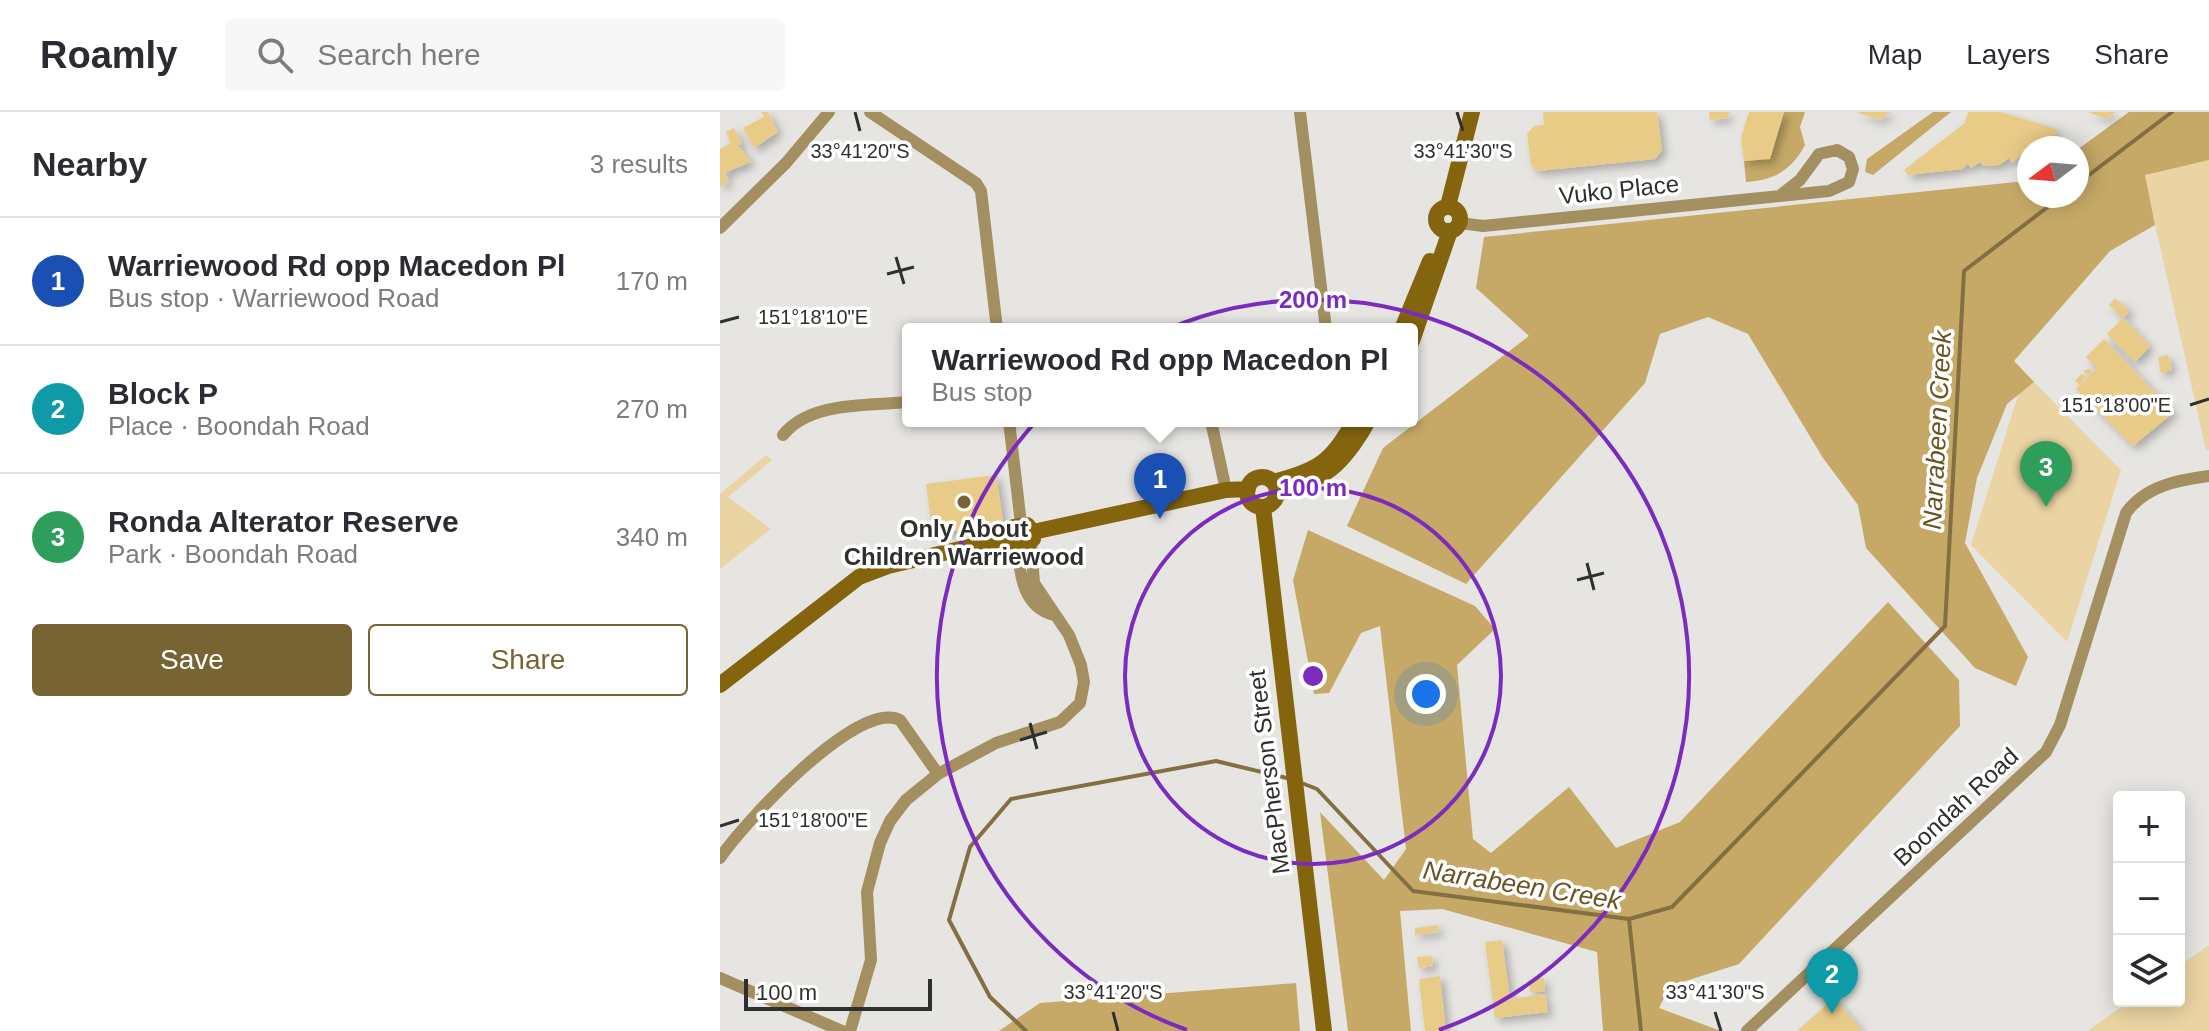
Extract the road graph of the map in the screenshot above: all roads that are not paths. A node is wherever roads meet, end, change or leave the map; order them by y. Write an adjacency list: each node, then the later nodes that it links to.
1 (829, 112): 6 (street)
2 (870, 112): 8 (street)
3 (1300, 112): 9 (street)
4 (1472, 112): 7 (street)
5 (1782, 194): 5 (street, Vuko Place); 7 (street, Vuko Place)
6 (720, 228)
7 (1451, 228): 10 (street); 11 (street)
8 (996, 323)
9 (1325, 323)
10 (1405, 323)
11 (1418, 324)
12 (902, 403): 17 (street)
13 (1010, 427): 23 (street)
14 (1212, 427): 21 (street)
15 (1350, 427): 19 (street)
16 (1365, 427): 19 (street)
17 (783, 435)
18 (2209, 476): 31 (street, Boondah Road)
19 (1275, 488): 20 (street); 22 (street)
20 (1248, 489): 21 (street); 22 (street)
21 (1226, 490): 23 (street)
22 (1263, 507): 30 (street, MacPherson Street)
23 (1023, 536): 24 (street); 25 (street)
24 (720, 685)
25 (938, 774): 26 (street); 29 (street)
26 (720, 858)
27 (720, 978): 28 (street)
28 (842, 1031)
29 (850, 1031)
30 (1324, 1031)
31 (1747, 1031)

